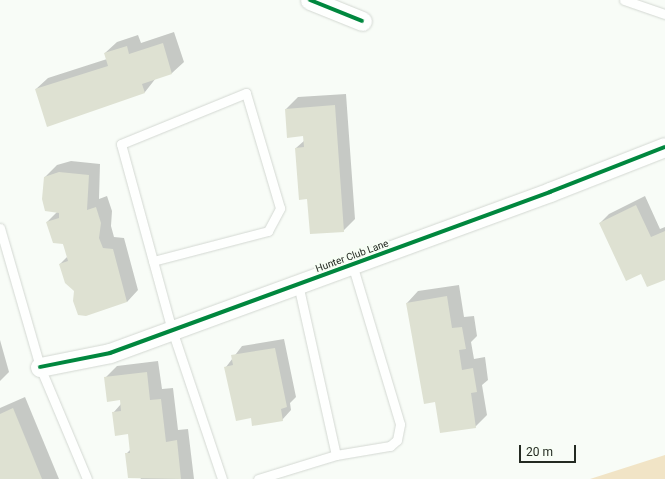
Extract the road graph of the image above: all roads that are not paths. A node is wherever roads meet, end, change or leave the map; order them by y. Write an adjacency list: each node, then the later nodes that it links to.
1 (310, 0): 4 (street)
2 (624, 0): 3 (lane)
3 (665, 14)
4 (362, 21)
5 (665, 147): 8 (street, Hunter Club Lane)
6 (0, 228): 11 (lane)
7 (153, 261): 7 (lane); 10 (lane)
8 (352, 264): 9 (street, Hunter Club Lane); 12 (lane)
9 (298, 284): 10 (street, Hunter Club Lane); 12 (lane)
10 (172, 330): 11 (street, Hunter Club Lane); 14 (lane)
11 (40, 367): 13 (lane)
12 (336, 455): 15 (lane)
13 (87, 479)
14 (222, 479)
15 (258, 479)

